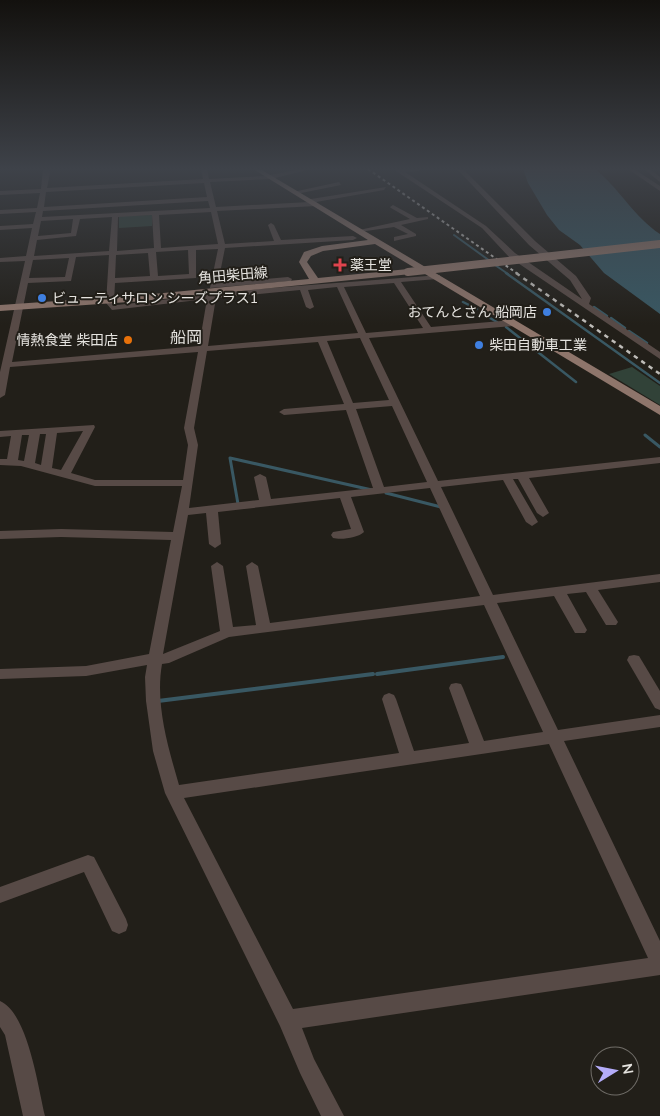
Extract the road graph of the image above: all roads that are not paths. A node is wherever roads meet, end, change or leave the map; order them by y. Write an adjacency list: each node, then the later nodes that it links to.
1 (45, 221): 10 (street)
2 (76, 221): 15 (street)
3 (114, 221): 24 (street)
4 (155, 221): 23 (street)
5 (216, 221): 21 (street)
6 (344, 221): 14 (main road)
7 (410, 221): 11 (street)
8 (475, 221): 39 (street)
9 (511, 221): 39 (street)
10 (38, 222): 13 (street); 15 (street)
11 (394, 224): 14 (street); 17 (street)
12 (271, 225): 19 (street)
13 (0, 228)
14 (361, 231): 18 (main road)
15 (34, 238): 26 (street)
16 (353, 238): 19 (street)
17 (397, 239)
18 (378, 241): 28 (main road); 34 (main road)
19 (278, 243): 21 (street)
20 (660, 244): 34 (main road, 角田柴田線, bridge)
21 (222, 246): 22 (street); 30 (street)
22 (192, 248): 23 (street); 29 (street)
23 (155, 250): 24 (street); 29 (street)
24 (113, 253): 25 (street); 33 (street)
25 (73, 256): 26 (street); 32 (street)
26 (28, 258): 27 (street); 32 (street)
27 (0, 260)
28 (437, 277): 31 (street); 43 (main road)
29 (154, 278): 33 (street)
30 (288, 279)
31 (396, 280): 35 (street); 44 (street)
32 (24, 282): 40 (street)
33 (112, 282): 38 (street)
34 (315, 282): 38 (main road, 角田柴田線)
35 (339, 284): 36 (street); 45 (street)
36 (303, 288): 37 (street); 41 (street)
37 (212, 296): 38 (street); 47 (street)
38 (110, 300): 40 (main road, 角田柴田線)
39 (585, 304): 48 (street)
40 (19, 306): 42 (main road, 角田柴田線); 49 (street)
41 (310, 307)
42 (0, 308)
43 (513, 323): 44 (street); 53 (main road)
44 (429, 331): 45 (street)
45 (363, 336): 46 (street); 51 (street)
46 (322, 340): 47 (street); 52 (street)
47 (202, 349): 49 (street); 68 (street)
48 (660, 356)
49 (4, 367): 50 (street)
50 (0, 395)
51 (394, 403): 52 (street); 69 (street)
52 (350, 407): 54 (street); 70 (street)
53 (660, 411)
54 (284, 412)
55 (52, 430): 56 (street); 63 (street); 64 (street)
56 (35, 432): 57 (street); 62 (street)
57 (17, 433): 58 (street); 61 (street)
58 (0, 434)
59 (660, 460): 65 (street)
60 (0, 462): 61 (street)
61 (12, 463): 62 (street)
62 (29, 465): 63 (street)
63 (46, 471): 64 (street)
64 (64, 475): 68 (street)
65 (522, 476): 67 (street); 75 (street)
66 (260, 477): 72 (street)
67 (507, 478): 69 (street); 76 (street)
68 (188, 483): 74 (street)
69 (435, 485): 70 (street); 86 (street)
70 (380, 491): 71 (street)
71 (345, 495): 72 (street); 78 (street)
72 (266, 504): 73 (street)
73 (212, 510): 74 (street); 80 (street)
74 (183, 512): 79 (street)
75 (543, 513)
76 (532, 522)
77 (0, 535): 79 (street)
78 (337, 535)
79 (178, 536): 91 (street)
80 (216, 544)
81 (217, 566): 90 (street)
82 (252, 566): 88 (street)
83 (660, 578): 84 (street)
84 (589, 586): 85 (street); 87 (street)
85 (559, 592): 86 (street); 89 (street)
86 (489, 600): 88 (street); 98 (street)
87 (610, 622)
88 (264, 629): 90 (street)
89 (580, 630)
90 (227, 633): 91 (street)
91 (156, 658): 93 (street); 101 (street)
92 (634, 660): 96 (street)
93 (0, 674)
94 (456, 688): 99 (street)
95 (389, 699): 100 (street)
96 (660, 704)
97 (660, 721): 98 (street)
98 (552, 737): 99 (street); 104 (street)
99 (479, 748): 100 (street)
100 (408, 758): 101 (street)
101 (173, 793): 107 (street)
102 (0, 894): 103 (street)
103 (119, 925)
104 (660, 962)
105 (660, 966): 107 (street)
106 (0, 1011): 108 (street)
107 (288, 1020): 109 (street)
108 (34, 1116)
109 (333, 1116)

